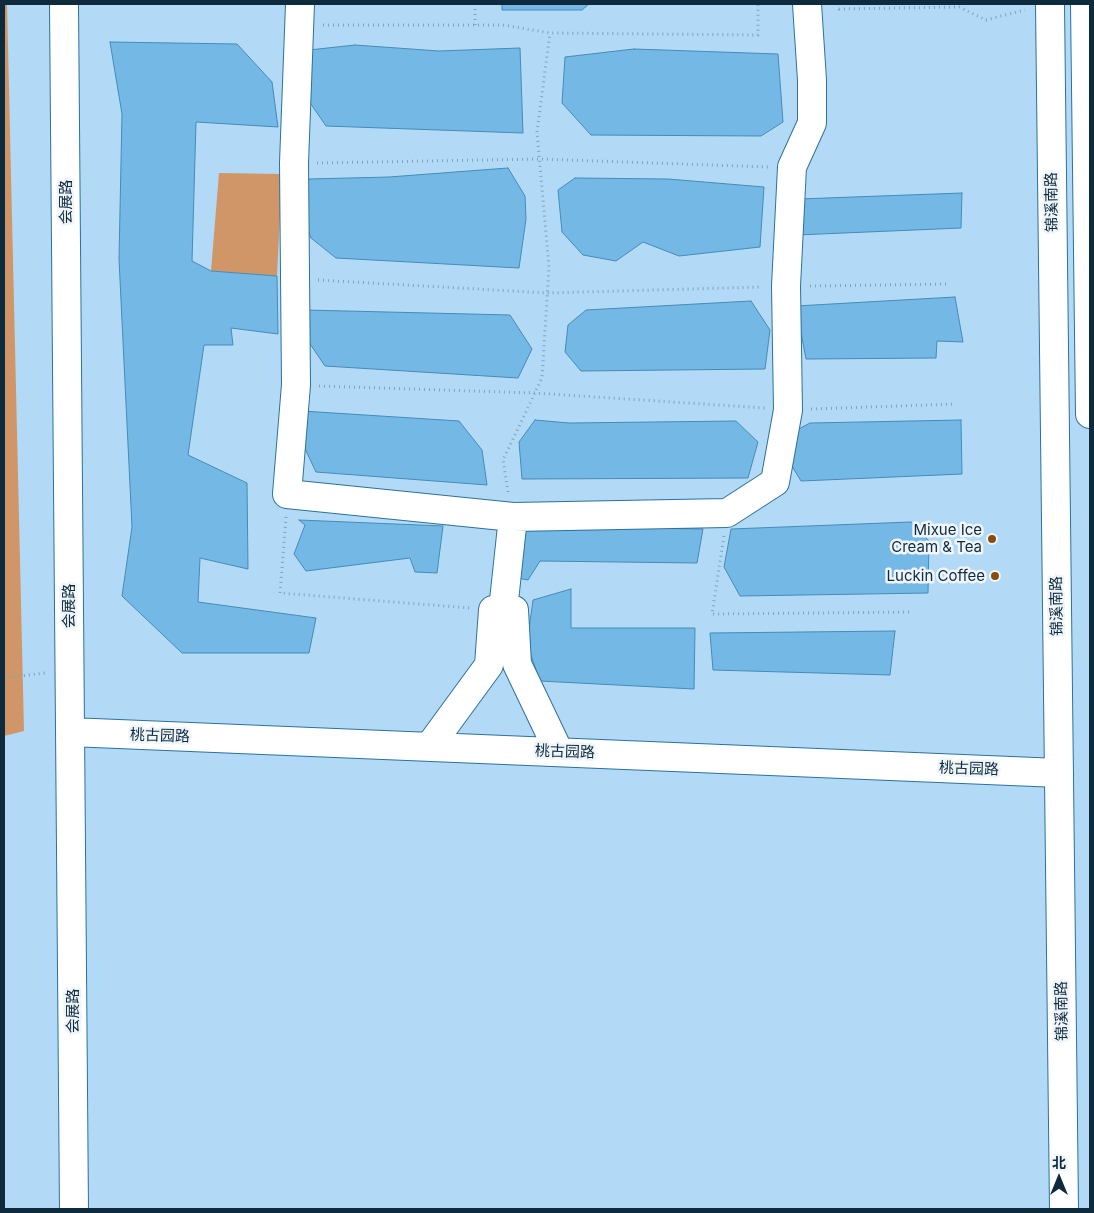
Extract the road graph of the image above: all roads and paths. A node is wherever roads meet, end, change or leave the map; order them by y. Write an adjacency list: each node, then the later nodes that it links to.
1 (64, 4): 29 (street, 会展路)
2 (475, 4): 9 (path)
3 (758, 4): 10 (path)
4 (807, 4): 14 (street)
5 (838, 4): 6 (path)
6 (1050, 4): 34 (street, 锦溪南路)
7 (1085, 4): 11 (street)
8 (300, 14): 9 (path); 13 (street)
9 (475, 26): 10 (path)
10 (550, 32): 12 (path)
11 (1088, 82): 23 (street)
12 (539, 159): 13 (path); 14 (path); 18 (path)
13 (294, 163): 15 (street)
14 (792, 167): 17 (street)
15 (295, 279): 18 (path); 19 (street)
16 (949, 284): 17 (path)
17 (786, 286): 18 (path); 22 (street)
18 (547, 293): 20 (path)
19 (296, 385): 20 (path); 24 (street)
20 (534, 393): 22 (path); 26 (path)
21 (955, 404): 22 (path)
22 (788, 410): 25 (street)
23 (1090, 414)
24 (287, 494): 26 (street); 27 (path)
25 (727, 514): 26 (street); 28 (path)
26 (513, 517): 27 (street)
27 (498, 610): 32 (street); 33 (street)
28 (912, 612)
29 (70, 670): 30 (path); 31 (street, 会展路)
30 (4, 678)
31 (70, 732): 32 (street, 桃古园路); 35 (street, 会展路)
32 (429, 747): 33 (street, 桃古园路)
33 (559, 752): 34 (street, 桃古园路)
34 (1059, 773): 36 (street, 锦溪南路)
35 (74, 1209)
36 (1064, 1209)

